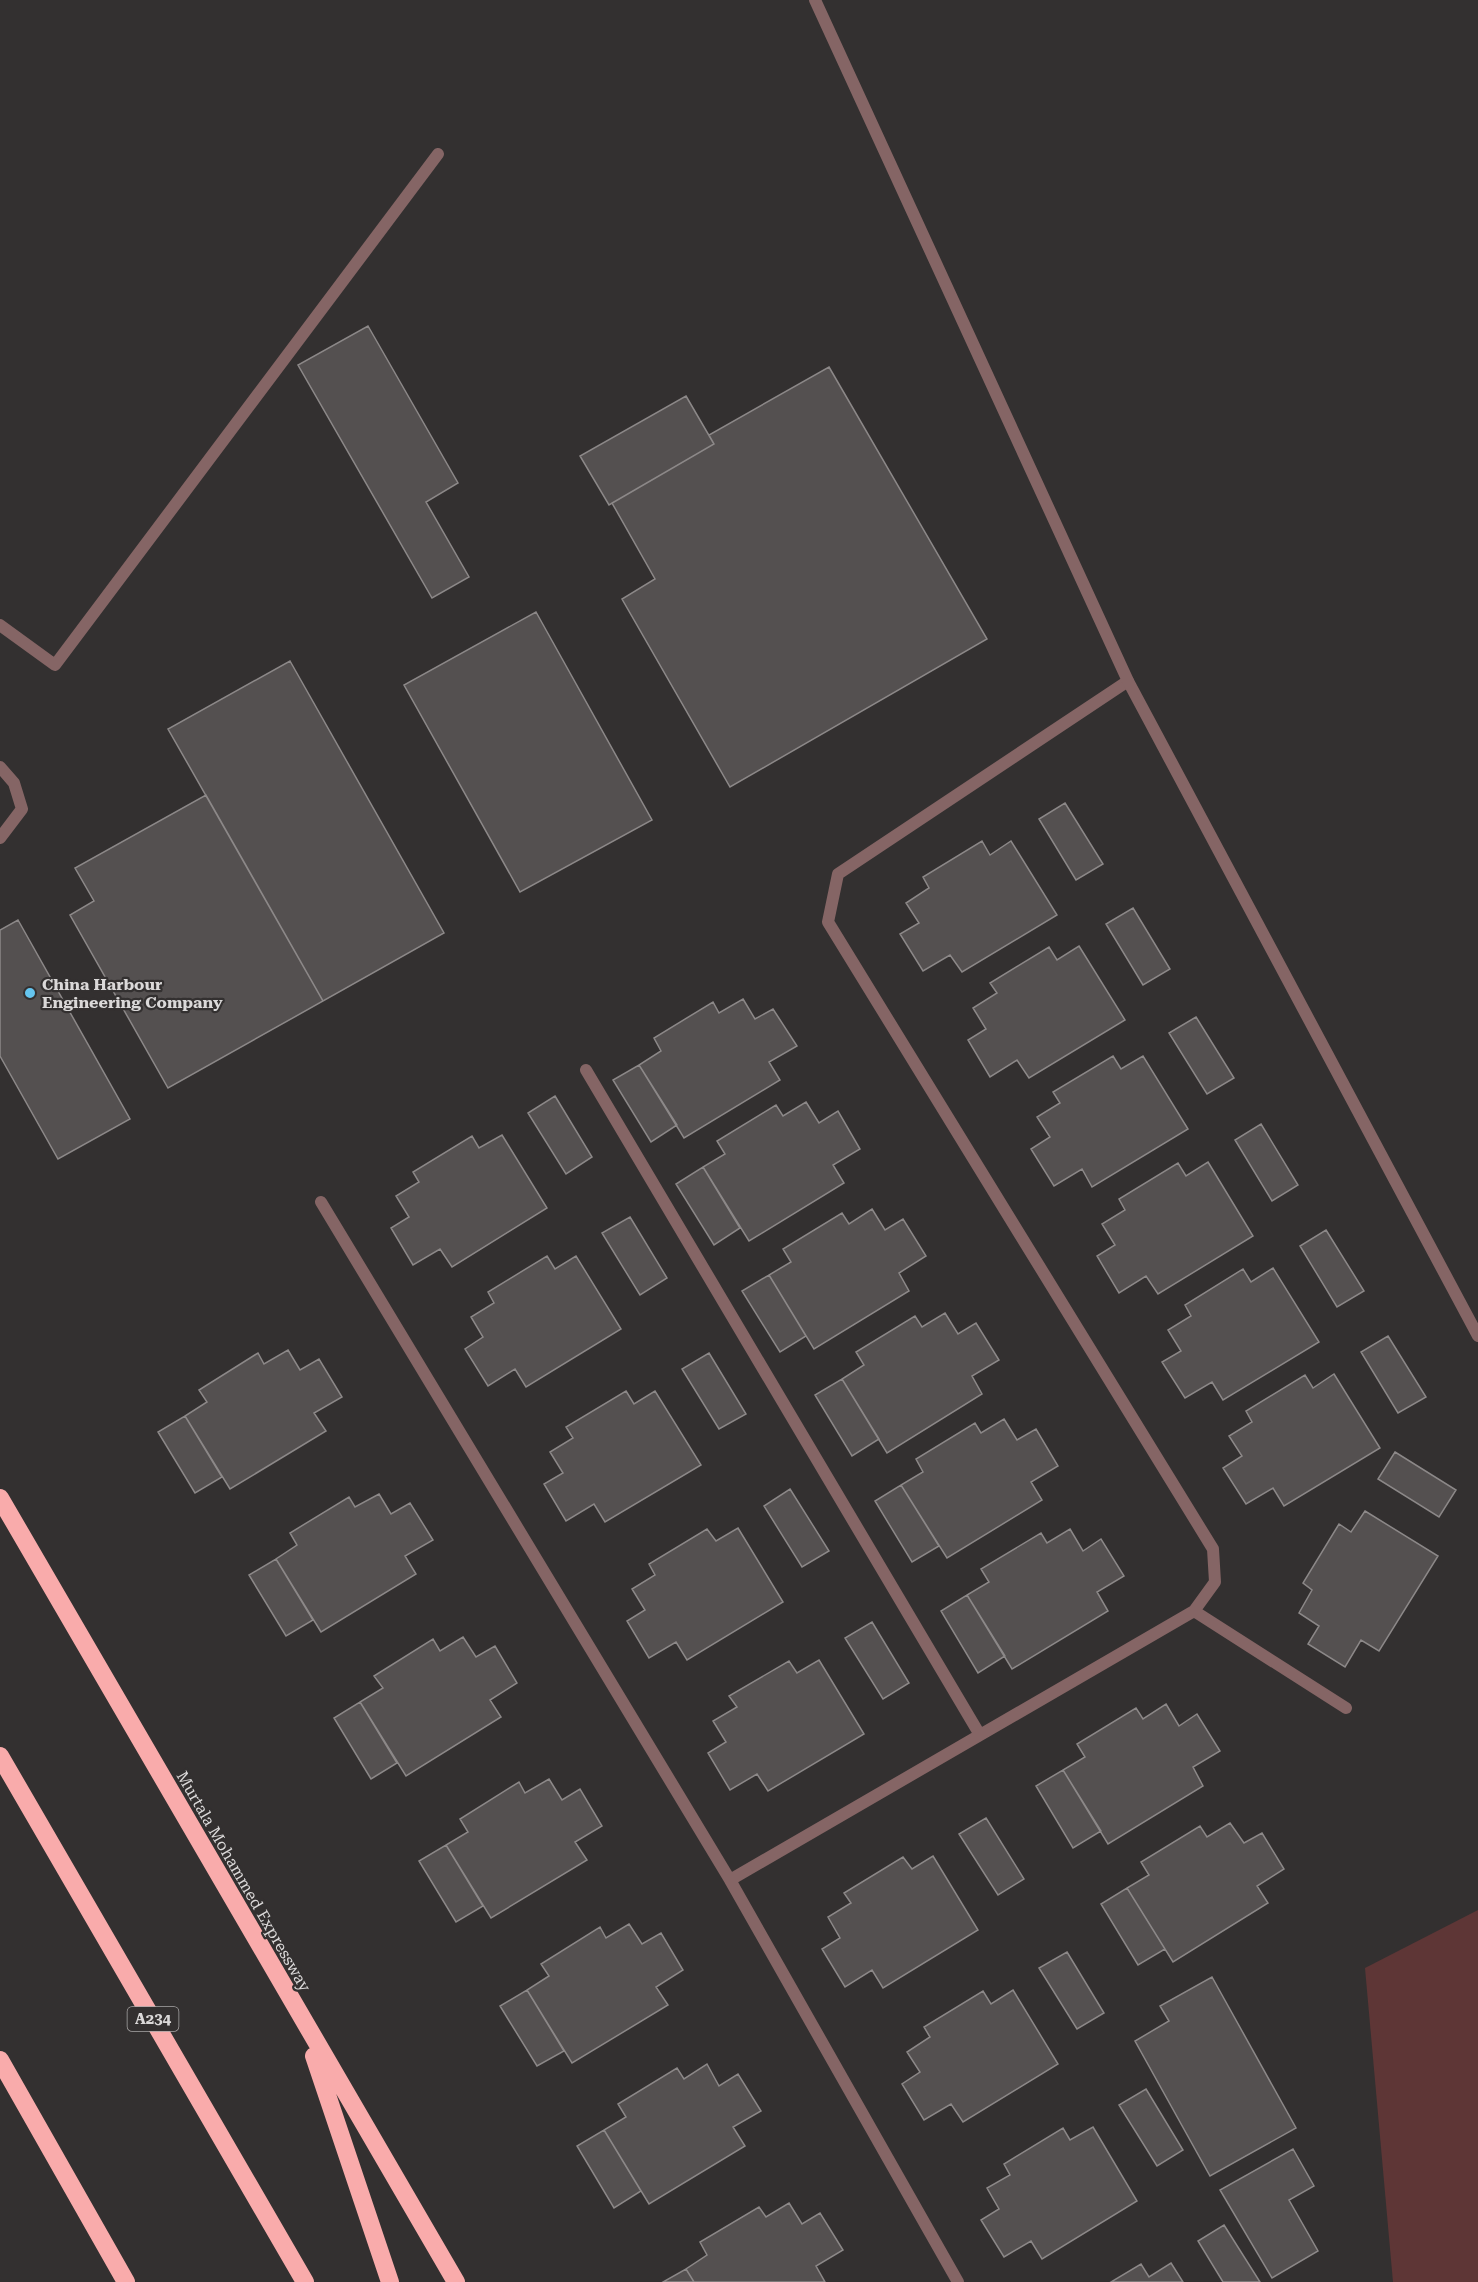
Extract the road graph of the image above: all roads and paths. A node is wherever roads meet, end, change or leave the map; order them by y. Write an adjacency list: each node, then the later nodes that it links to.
1 (815, 0): 4 (street)
2 (438, 154): 3 (street)
3 (0, 625)
4 (1128, 681): 9 (street); 11 (street)
5 (0, 767): 6 (street)
6 (0, 838)
7 (586, 1070): 13 (street)
8 (321, 1202): 15 (street)
9 (1478, 1336)
10 (0, 1498): 16 (highway, Murtala Mohammed Expressway)
11 (1194, 1611): 12 (street); 13 (street)
12 (1346, 1708)
13 (980, 1736): 15 (street)
14 (0, 1756): 19 (highway, A234)
15 (730, 1880): 22 (street)
16 (303, 2022): 20 (highway); 21 (highway, Murtala Mohammed Expressway)
17 (0, 2060): 18 (highway)
18 (126, 2282)
19 (305, 2282)
20 (390, 2282)
21 (456, 2282)
22 (958, 2282)

